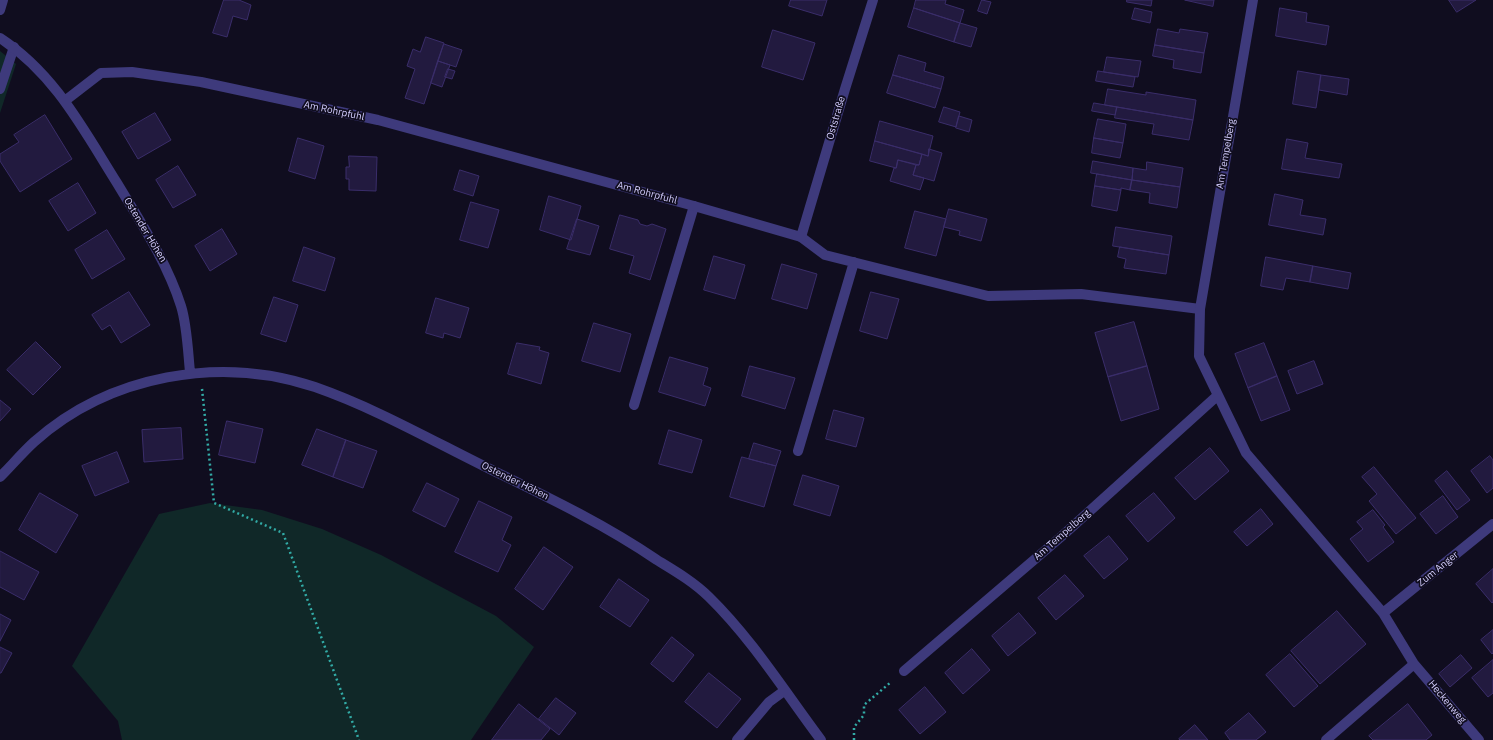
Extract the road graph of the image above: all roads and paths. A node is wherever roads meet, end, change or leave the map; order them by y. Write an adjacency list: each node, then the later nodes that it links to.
1 (3, 0): 4 (street)
2 (873, 0): 10 (street, Oststraße)
3 (1253, 0): 12 (street, Am Tempelberg)
4 (0, 10)
5 (0, 38): 6 (street)
6 (14, 47): 7 (street); 8 (street)
7 (0, 89)
8 (66, 100): 9 (street, Am Rohrpfuhl); 13 (street, Ostender Höhen)
9 (694, 206): 10 (street, Am Rohrpfuhl); 15 (street)
10 (801, 237): 11 (street)
11 (854, 262): 12 (street); 16 (street)
12 (1200, 309): 14 (street, Am Tempelberg)
13 (190, 372): 17 (street, Ostender Höhen); 22 (street, Ostender Höhen); 23 (path)
14 (1217, 396): 19 (street, Am Tempelberg); 21 (street, Am Tempelberg)
15 (634, 405)
16 (798, 451)
17 (0, 477)
18 (1493, 524): 19 (street, Zum Anger)
19 (1383, 613): 20 (street, Am Tempelberg)
20 (1414, 664): 27 (street); 28 (street, Heckenweg)
21 (904, 671): 26 (path)
22 (784, 691): 24 (street); 25 (street, Ostender Höhen)
23 (359, 740)
24 (737, 740)
25 (821, 740)
26 (854, 740)
27 (1326, 740)
28 (1479, 740)

